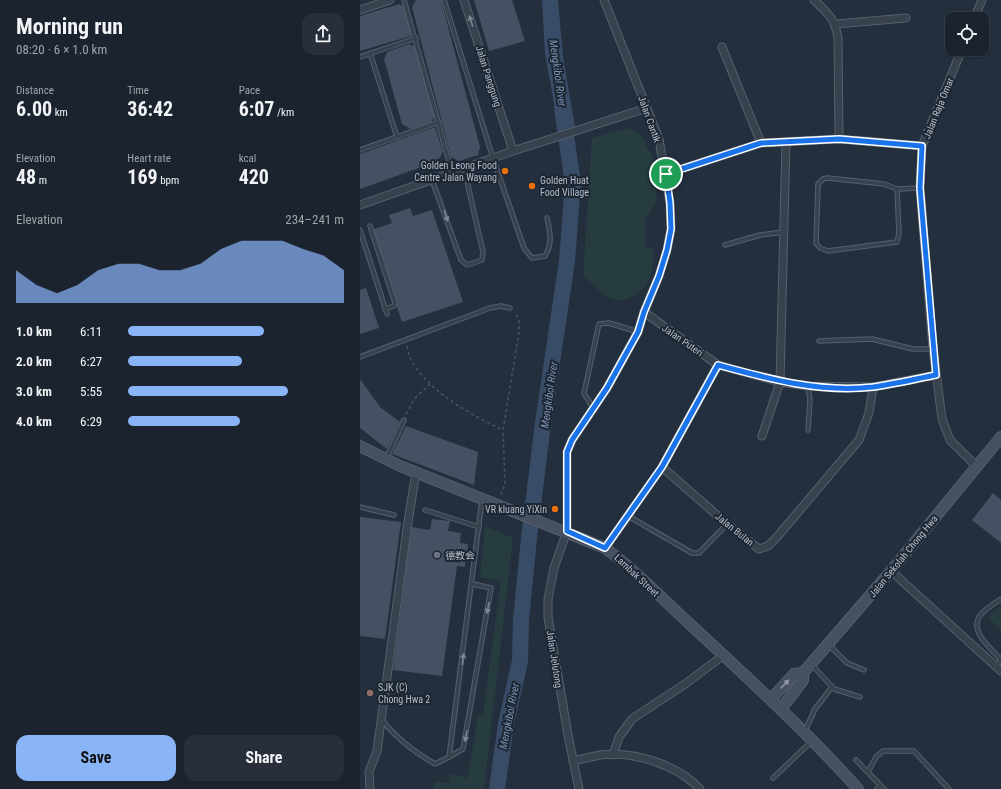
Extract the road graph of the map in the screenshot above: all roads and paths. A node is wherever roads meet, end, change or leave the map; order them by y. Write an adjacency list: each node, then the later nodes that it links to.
1 (390, 0): 8 (street)
2 (404, 0): 12 (lane)
3 (444, 0): 26 (lane)
4 (464, 0): 25 (street, Jalan Panggung, one-way to 4)
5 (604, 0): 17 (street, Jalan Cantik)
6 (814, 0): 11 (street)
7 (982, 0): 9 (street)
8 (360, 10)
9 (977, 12)
10 (906, 18): 11 (street)
11 (836, 24): 20 (street)
12 (416, 38): 14 (lane); 18 (lane)
13 (722, 47): 22 (street)
14 (370, 53): 16 (lane); 19 (lane)
15 (959, 56): 23 (street, Jalan Raja Omar)
16 (360, 57)
17 (647, 108): 25 (street); 29 (street, Jalan Cantik)
18 (439, 122): 19 (lane); 27 (lane)
19 (397, 137): 24 (lane)
20 (839, 139): 21 (street); 23 (street)
21 (786, 142): 22 (street); 37 (street)
22 (761, 143): 29 (street)
23 (922, 146): 31 (street, Jalan Raja Omar)
24 (360, 150)
25 (513, 151): 26 (street)
26 (492, 158): 28 (street); 34 (lane)
27 (450, 165)
28 (464, 168): 30 (street); 30 (lane, one-way to 28)
29 (666, 174): 43 (street, Jalan Cantik)
30 (432, 180): 33 (street)
31 (920, 188): 32 (lane); 48 (street, Jalan Raja Omar)
32 (898, 189): 32 (lane)
33 (360, 205)
34 (547, 218)
35 (370, 226): 42 (lane)
36 (360, 230): 39 (lane)
37 (784, 232): 38 (lane); 52 (street)
38 (725, 244)
39 (366, 247): 40 (lane); 42 (lane)
40 (360, 249)
41 (510, 308): 46 (lane); 58 (path)
42 (385, 309): 44 (lane)
43 (644, 312): 45 (street, Jalan Cantik); 50 (street, Jalan Puteri)
44 (387, 314)
45 (638, 332): 56 (street, Jalan Cantik); 56 (lane)
46 (406, 340): 49 (lane); 53 (path)
47 (819, 341): 48 (lane)
48 (933, 349): 51 (street, Jalan Raja Omar)
49 (360, 357)
50 (718, 365): 52 (street, Jalan Puteri); 65 (street)
51 (936, 375): 55 (street, Jalan Puteri); 64 (street, Jalan Raja Omar)
52 (780, 382): 54 (street, Jalan Puteri); 60 (street)
53 (430, 384): 57 (path); 58 (path)
54 (808, 386): 55 (street, Jalan Puteri); 59 (lane)
55 (873, 387): 73 (street, Jalan Bulan)
56 (594, 409): 75 (street, Jalan Cantik)
57 (404, 420): 63 (lane)
58 (503, 430): 68 (path)
59 (808, 430)
60 (762, 436)
61 (1001, 437): 64 (street, Jalan Sekolah Chong Hwa)
62 (360, 446): 63 (street, Lambak Street)
63 (386, 459): 66 (street, Lambak Street)
64 (976, 466): 77 (street, Jalan Sekolah Chong Hwa)
65 (662, 467): 72 (street); 73 (street, Jalan Bulan)
66 (416, 472): 67 (street, Lambak Street); 90 (street)
67 (483, 499): 68 (street, Lambak Street); 74 (lane)
68 (498, 505): 75 (street, Lambak Street)
69 (360, 507): 71 (lane)
70 (425, 510): 74 (lane)
71 (394, 515)
72 (627, 515): 73 (lane); 76 (street)
73 (727, 524)
74 (479, 527): 78 (lane)
75 (567, 531): 76 (street, Lambak Street); 96 (street, Jalan Jelutong)
76 (605, 548): 81 (street, Lambak Street)
77 (891, 571): 80 (street, Jalan Sekolah Chong Hwa); 83 (street)
78 (473, 584): 94 (lane, one-way to 78); 94 (lane, one-way to 94)
79 (1001, 599): 83 (lane)
80 (828, 644): 82 (street, Jalan Sekolah Chong Hwa); 84 (lane)
81 (724, 655): 88 (street, Lambak Street); 93 (street)
82 (811, 664): 85 (street, Jalan Sekolah Chong Hwa); 86 (lane)
83 (998, 669)
84 (864, 670)
85 (803, 673): 88 (street, Jalan Sekolah Chong Hwa, one-way to 85); 89 (street, Jalan Sekolah Chong Hwa)
86 (832, 687): 87 (lane); 91 (lane)
87 (860, 697)
88 (771, 699): 89 (street, Lambak Street)
89 (781, 709): 91 (street, Lambak Street)
90 (381, 720): 94 (lane); 100 (street)
91 (805, 732): 92 (street, Lambak Street)
92 (813, 740): 98 (lane); 103 (street, Lambak Street)
93 (613, 755): 96 (street); 102 (street)
94 (449, 757)
95 (856, 760): 97 (lane)
96 (573, 761): 101 (street, Jalan Jelutong)
97 (868, 772): 99 (lane); 105 (lane)
98 (773, 778)
99 (882, 787): 104 (lane)
100 (370, 789)
101 (579, 789)
102 (700, 789)
103 (858, 789)
104 (877, 789)
105 (949, 789)

